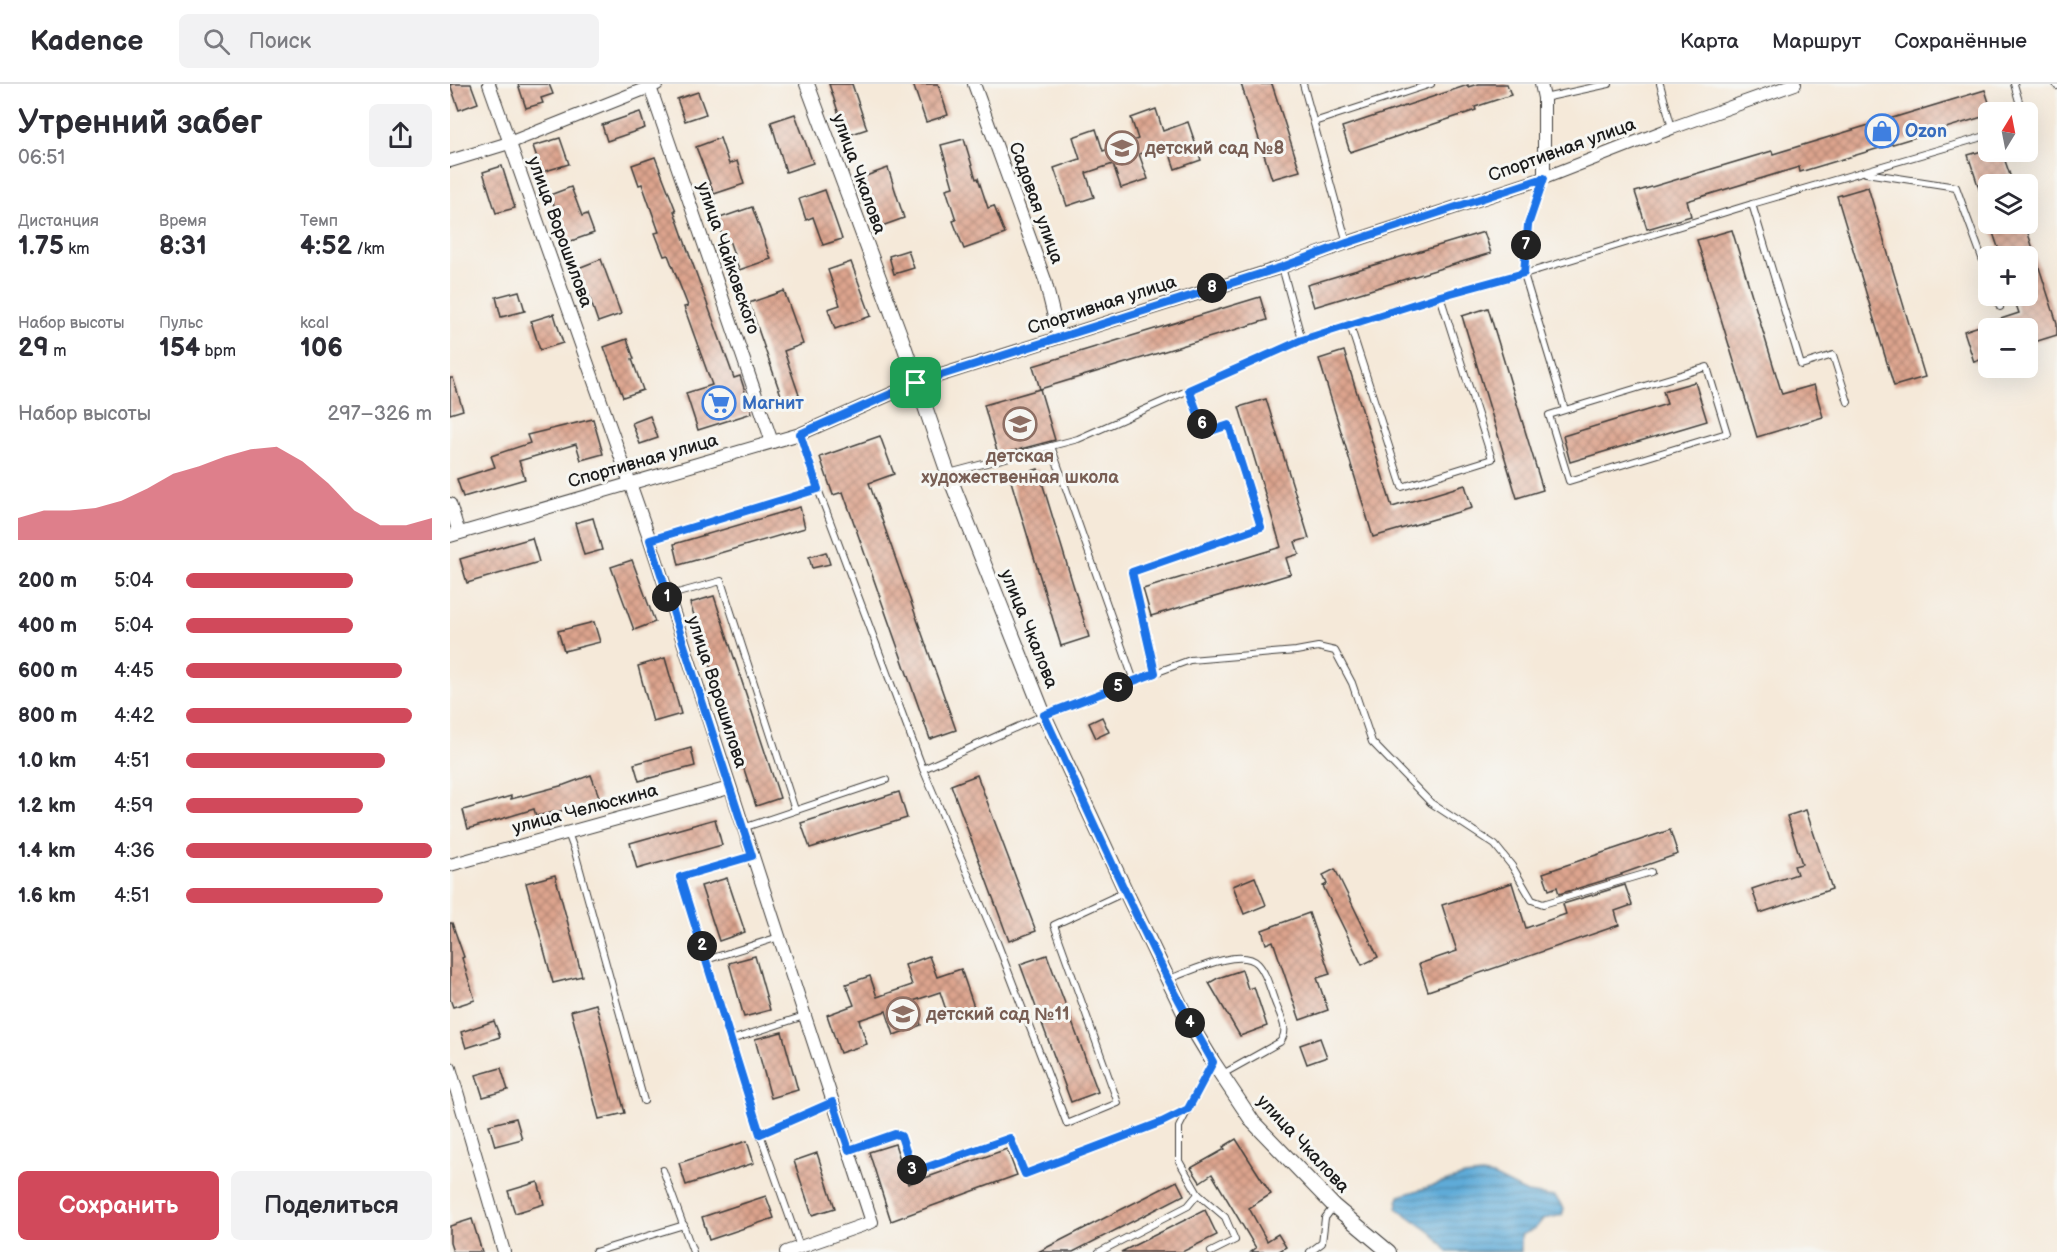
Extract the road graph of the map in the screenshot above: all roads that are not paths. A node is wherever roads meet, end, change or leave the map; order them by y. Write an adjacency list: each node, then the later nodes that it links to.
1 (489, 84): 17 (street, улица Ворошилова)
2 (807, 84): 30 (street, улица Чкалова)
3 (974, 84): 28 (street, Садовая улица)
4 (1303, 84): 14 (lane)
5 (1431, 84): 14 (lane)
6 (1541, 84): 12 (street)
7 (1609, 84): 12 (lane)
8 (1660, 84): 15 (lane)
9 (1795, 84): 15 (street, Спортивная улица)
10 (2014, 84): 13 (lane)
11 (653, 85): 17 (street); 35 (street, улица Чайковского)
12 (1544, 98): 20 (street)
13 (2019, 102)
14 (1314, 122): 22 (lane)
15 (1672, 128): 20 (street, Спортивная улица)
16 (1978, 138): 19 (lane)
17 (509, 143): 18 (street); 38 (street, улица Ворошилова)
18 (450, 161)
19 (1862, 172): 21 (lane); 23 (lane)
20 (1544, 178): 22 (street, Спортивная улица); 25 (lane)
21 (1752, 204): 25 (lane); 32 (lane)
22 (1347, 243): 24 (street, Спортивная улица)
23 (1978, 247)
24 (1282, 267): 28 (street, Спортивная улица); 29 (lane)
25 (1524, 273): 26 (lane); 33 (lane)
26 (1440, 296): 27 (lane); 27 (lane)
27 (1350, 325): 29 (lane)
28 (1059, 337): 30 (street, Спортивная улица)
29 (1302, 340): 31 (lane)
30 (916, 383): 34 (street, Спортивная улица); 37 (street, улица Чкалова)
31 (1189, 390): 36 (lane); 44 (lane)
32 (1848, 402)
33 (1565, 410): 33 (lane)
34 (800, 434): 35 (street, Спортивная улица); 39 (lane)
35 (772, 442): 38 (street, Спортивная улица)
36 (1051, 446): 37 (lane); 45 (lane)
37 (948, 473): 46 (street, улица Чкалова)
38 (630, 483): 41 (street, Спортивная улица); 42 (street, улица Ворошилова)
39 (818, 489): 42 (lane); 47 (lane)
40 (450, 504): 41 (street)
41 (455, 534)
42 (650, 540): 43 (street, улица Ворошилова)
43 (666, 596): 49 (street, улица Ворошилова); 50 (lane)
44 (1155, 673): 45 (lane); 55 (lane)
45 (1134, 681): 46 (lane)
46 (1044, 715): 47 (lane); 56 (street, улица Чкалова)
47 (923, 769): 56 (lane)
48 (886, 780): 50 (lane)
49 (729, 788): 51 (street, улица Ворошилова); 52 (street, улица Челюскина)
50 (795, 810): 51 (lane)
51 (742, 828): 53 (street, улица Ворошилова)
52 (568, 833): 54 (street, улица Челюскина); 65 (lane)
53 (752, 856): 57 (street, улица Ворошилова); 58 (lane)
54 (450, 865)
55 (1651, 872)
56 (1126, 892): 59 (street, улица Чкалова)
57 (778, 938): 58 (lane); 60 (street, улица Ворошилова)
58 (706, 960): 61 (lane)
59 (1168, 979): 62 (street, улица Чкалова); 64 (lane)
60 (804, 1016): 61 (lane); 66 (street, улица Ворошилова)
61 (731, 1040): 68 (lane)
62 (1213, 1062): 64 (street, улица Чкалова); 67 (lane)
63 (450, 1068): 76 (street)
64 (1221, 1075): 72 (street, улица Чкалова)
65 (644, 1101)
66 (833, 1102): 68 (lane); 69 (street, улица Ворошилова)
67 (1188, 1109): 69 (lane); 71 (lane)
68 (760, 1134): 74 (lane)
69 (849, 1150): 74 (street, улица Ворошилова)
70 (663, 1170): 73 (lane)
71 (1197, 1194): 80 (lane); 81 (lane)
72 (1335, 1206): 75 (street, улица Чкалова); 82 (lane)
73 (684, 1226): 77 (lane); 78 (lane)
74 (800, 1248): 79 (street)
75 (1386, 1249)
76 (504, 1252)
77 (595, 1252)
78 (693, 1252)
79 (786, 1252)
80 (1099, 1252)
81 (1211, 1252)
82 (1310, 1252)

